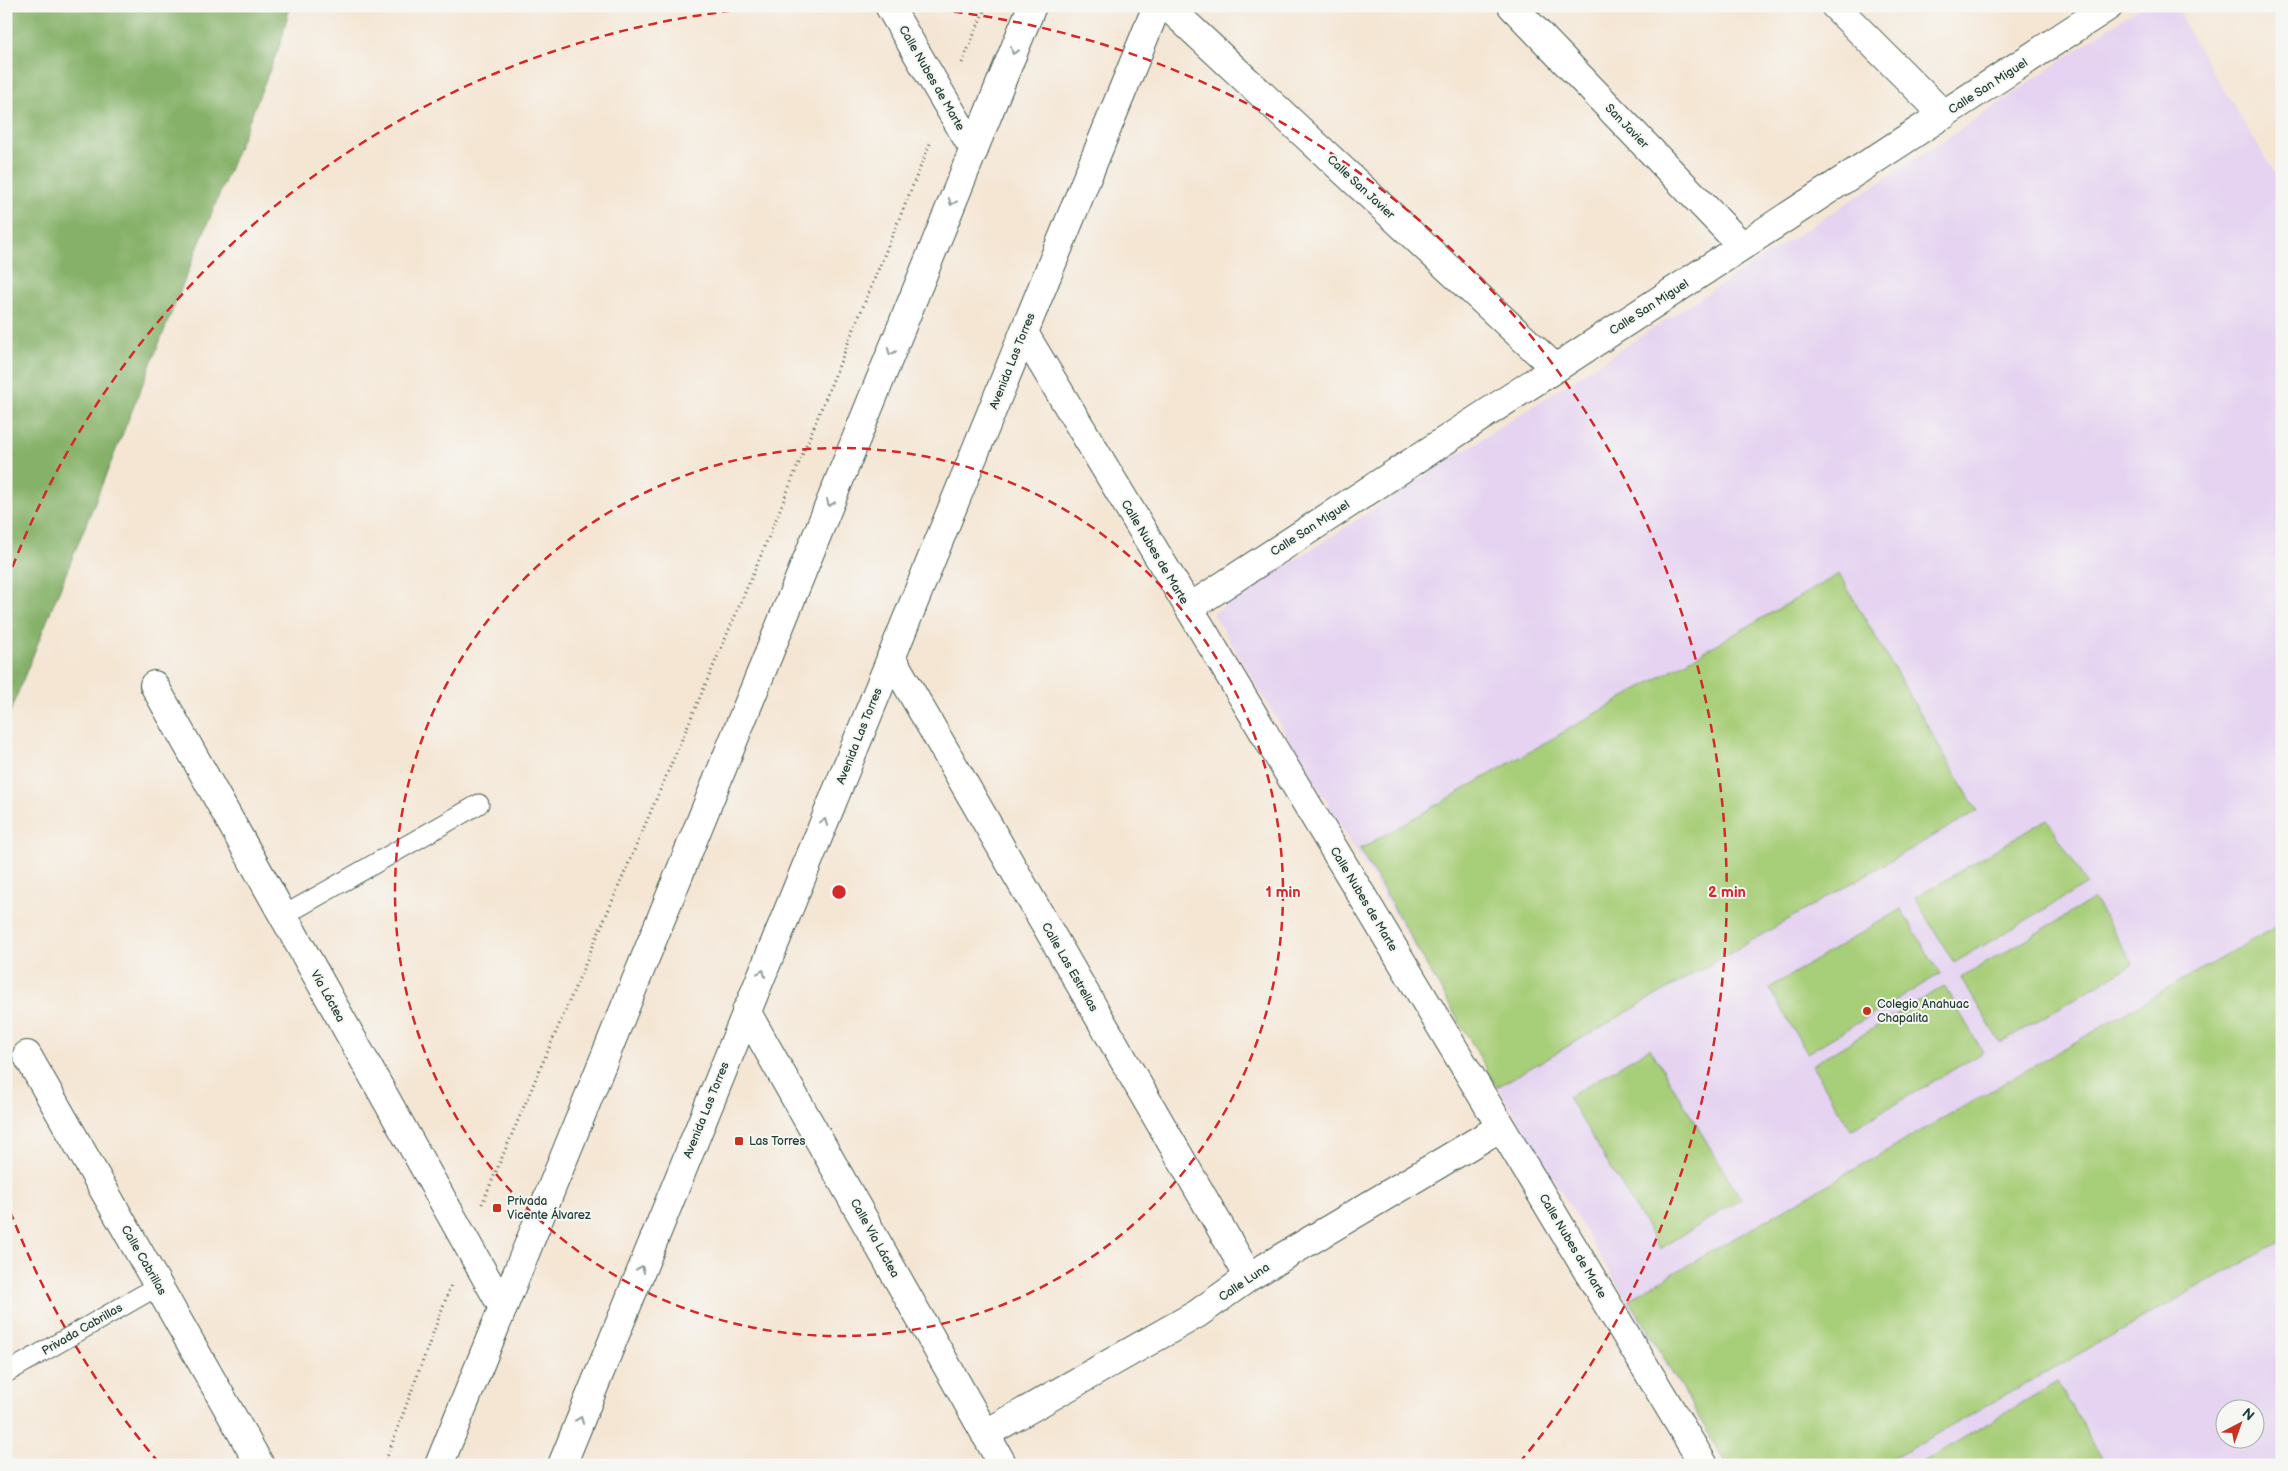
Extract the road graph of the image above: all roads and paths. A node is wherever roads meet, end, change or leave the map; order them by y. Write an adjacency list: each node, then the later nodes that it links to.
1 (889, 6): 9 (street, Calle Nubes de Marte)
2 (986, 6): 9 (path)
3 (1032, 6): 11 (street, one-way to 11)
4 (1157, 6): 13 (street, Avenida Las Torres)
5 (1167, 6): 14 (street, Calle San Javier)
6 (1512, 6): 12 (street, San Javier)
7 (1836, 6): 10 (street)
8 (2109, 6): 10 (street, Calle San Miguel)
9 (946, 103): 11 (street, Calle Nubes de Marte); 23 (path)
10 (1944, 115): 12 (street, Calle San Miguel)
11 (974, 150): 26 (street, one-way to 26)
12 (1742, 246): 14 (street, Calle San Miguel)
13 (1024, 333): 15 (street, Calle Nubes de Marte); 16 (street, Avenida Las Torres)
14 (1555, 368): 15 (street, Calle San Miguel)
15 (1189, 608): 22 (street, Calle Nubes de Marte)
16 (891, 657): 20 (street, Avenida Las Torres, one-way to 16); 24 (street, Calle Las Estrellas)
17 (154, 685): 19 (street, Vía Láctea)
18 (479, 804): 19 (lane)
19 (283, 916): 23 (street, Vía Láctea)
20 (746, 1012): 28 (street, Calle Vía Láctea); 32 (street, Avenida Las Torres, one-way to 20)
21 (27, 1055): 25 (street, Calle Cabrillas)
22 (1501, 1127): 24 (street, Calle Luna); 34 (street, Calle Nubes de Marte)
23 (466, 1244): 26 (street, Vía Láctea); 30 (path)
24 (1249, 1277): 28 (street, Calle Luna)
25 (158, 1286): 27 (lane, Privada Cabrillas); 29 (street, Calle Cabrillas)
26 (503, 1308): 31 (street)
27 (6, 1373)
28 (985, 1434): 33 (street, Calle Vía Láctea)
29 (260, 1465)
30 (384, 1465)
31 (439, 1465)
32 (562, 1465)
33 (1003, 1465)
34 (1704, 1465)

